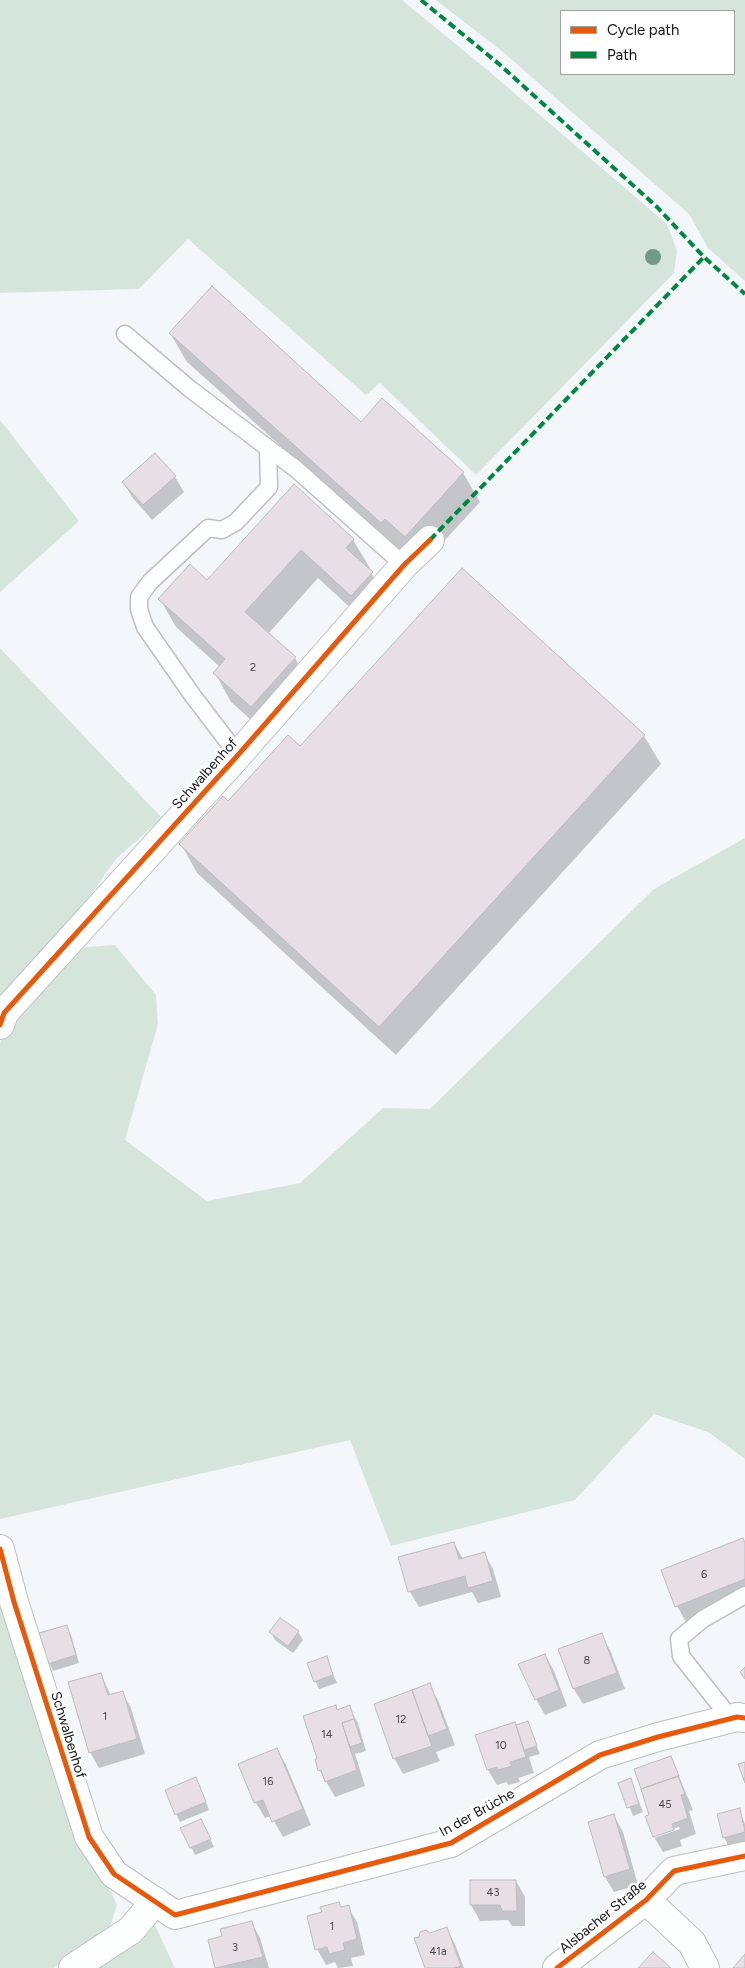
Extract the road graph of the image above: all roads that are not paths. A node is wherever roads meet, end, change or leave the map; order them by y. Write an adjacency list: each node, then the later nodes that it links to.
1 (125, 334): 2 (lane)
2 (268, 448): 4 (lane); 5 (lane)
3 (430, 540): 4 (street, Schwalbenhof)
4 (404, 565): 5 (street, Schwalbenhof)
5 (238, 755): 6 (street, Schwalbenhof)
6 (0, 1025)
7 (0, 1549): 12 (street, Schwalbenhof)
8 (745, 1594): 9 (lane)
9 (738, 1718): 12 (street, In der Brüche)
10 (745, 1856): 11 (street, Alsbacher Straße)
11 (646, 1900): 14 (street, Alsbacher Straße); 15 (street)
12 (155, 1901): 13 (street)
13 (73, 1968)
14 (557, 1968)
15 (704, 1968)

